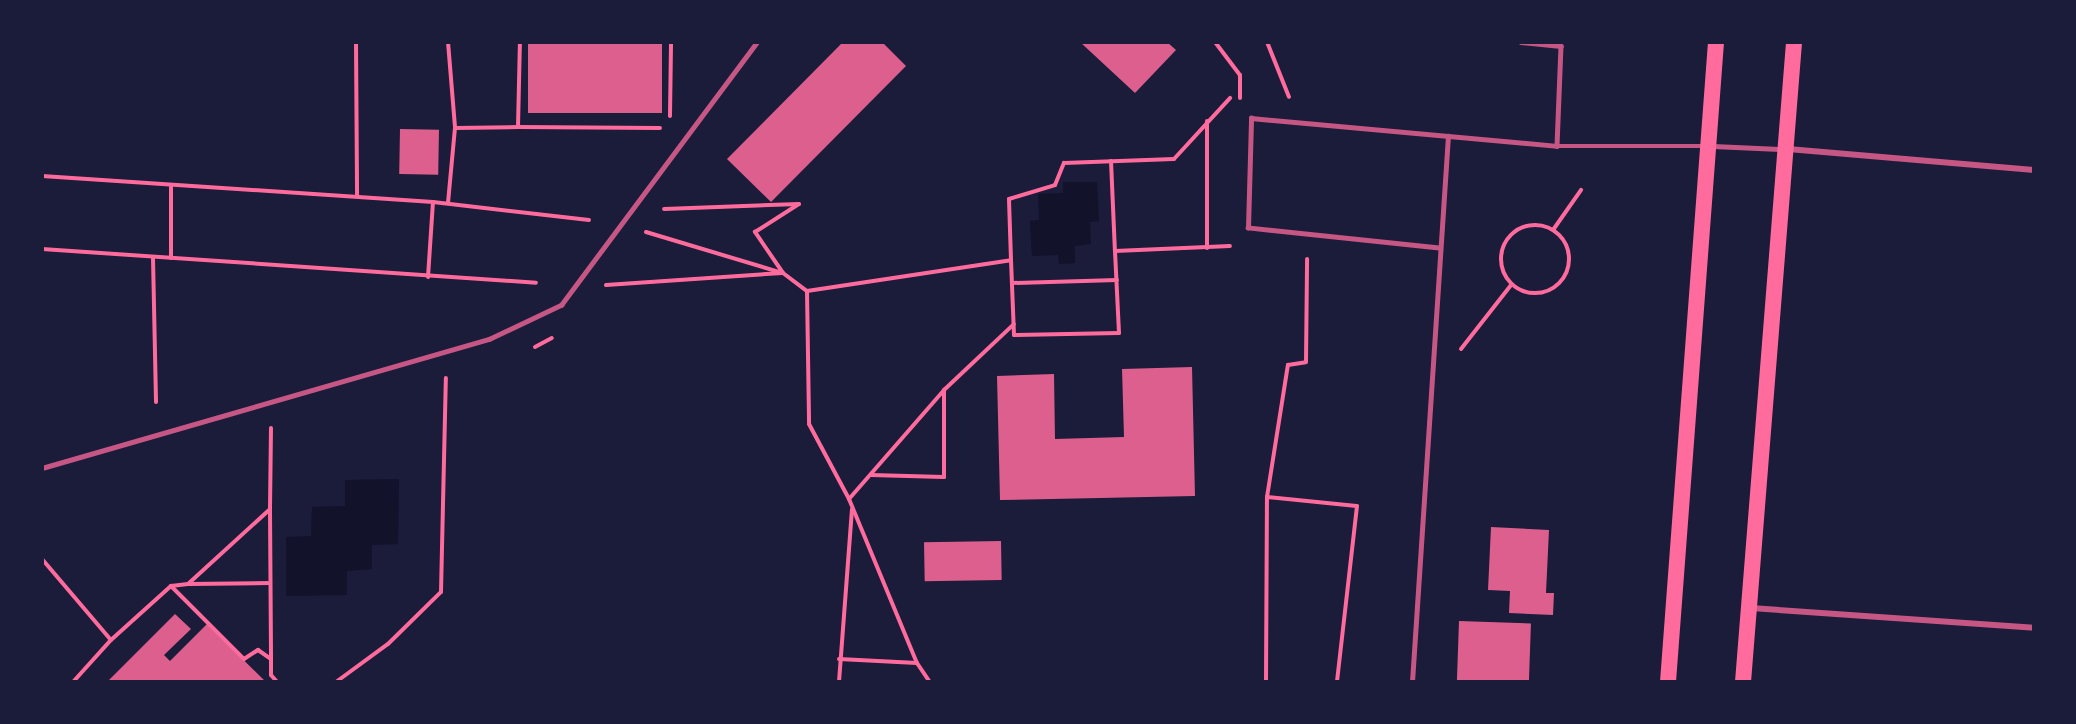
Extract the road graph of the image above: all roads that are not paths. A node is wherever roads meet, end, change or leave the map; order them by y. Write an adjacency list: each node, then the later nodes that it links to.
1 (757, 42): 11 (lane)
2 (1521, 42): 6 (lane)
3 (1716, 42): 7 (highway)
4 (1794, 42): 8 (highway)
5 (1448, 136): 6 (lane); 10 (lane); 10 (lane)
6 (1557, 146): 7 (lane)
7 (1708, 146): 8 (lane); 15 (highway)
8 (1788, 149): 9 (street); 12 (highway)
9 (2034, 170)
10 (1439, 248): 14 (lane)
11 (42, 468)
12 (1748, 607): 13 (street); 16 (highway)
13 (2034, 628)
14 (1412, 682)
15 (1668, 682)
16 (1743, 682)

